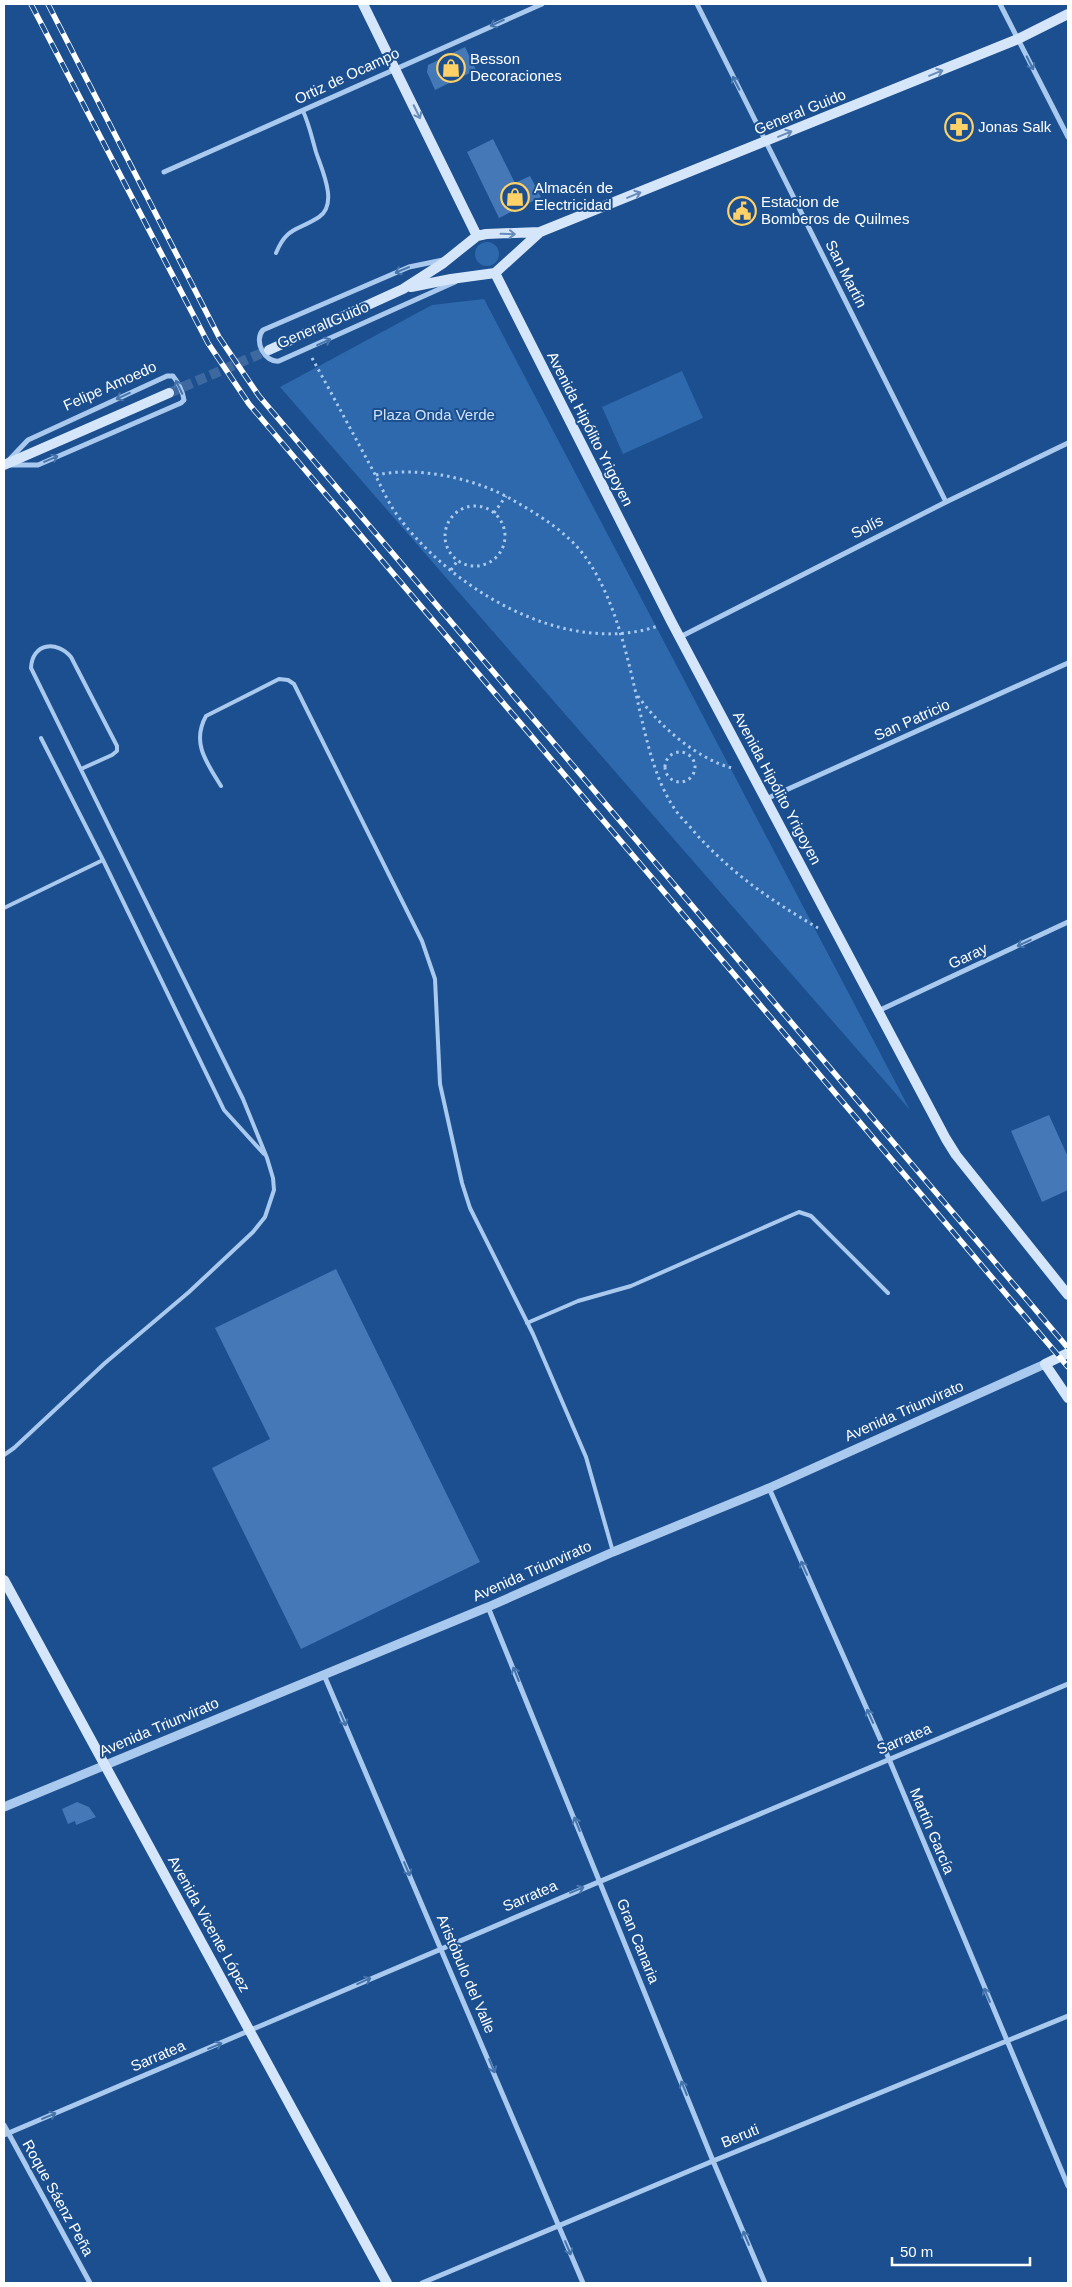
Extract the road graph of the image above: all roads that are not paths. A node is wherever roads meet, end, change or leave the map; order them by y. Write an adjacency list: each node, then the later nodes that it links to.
1 (363, 4): 7 (main road)
2 (542, 4): 7 (street, Ortiz de Ocampo, one-way to 7)
3 (696, 4): 10 (street, San Martín, one-way to 3)
4 (1000, 4): 6 (street)
5 (1068, 14): 6 (main road, General Guido)
6 (1018, 39): 9 (street, one-way to 9); 10 (main road, General Guido, one-way to 6)
7 (395, 68): 8 (street, Ortiz de Ocampo); 13 (main road, one-way to 13)
8 (303, 111): 11 (street, Ortiz de Ocampo); 14 (lane)
9 (1068, 137)
10 (766, 142): 12 (main road, General Guido, one-way to 10); 23 (street, San Martín)
11 (164, 172)
12 (540, 232): 13 (main road, General Guido, one-way to 12); 16 (main road, General Guido)
13 (477, 236): 15 (main road, General Guido)
14 (276, 253)
15 (449, 258): 17 (street, General Guido, one-way to 17); 18 (main road, General Guido)
16 (495, 273): 17 (main road, General Guido); 24 (main road, Avenida Hipólito Yrigoyen)
17 (463, 277): 18 (main road, General Guido)
18 (402, 289): 19 (main road, General Guido)
19 (269, 350)
20 (170, 393): 22 (main road, Felipe Amoedo)
21 (1068, 442): 23 (street, Solís)
22 (4, 465): 22 (street, Felipe Amoedo, one-way to 22)
23 (946, 502): 24 (street, Solís)
24 (679, 638): 29 (main road, Avenida Hipólito Yrigoyen)
25 (1068, 663): 29 (street, San Patricio)
26 (40, 738): 30 (lane)
27 (81, 769): 27 (lane); 34 (lane)
28 (221, 786): 37 (lane)
29 (766, 799): 33 (main road, Avenida Hipólito Yrigoyen)
30 (103, 860): 31 (lane); 34 (lane)
31 (4, 908)
32 (1068, 922): 33 (street, Garay, one-way to 33)
33 (878, 1011): 36 (main road, Avenida Hipólito Yrigoyen)
34 (267, 1158): 41 (lane)
35 (888, 1293): 37 (lane)
36 (1068, 1295)
37 (527, 1323): 43 (lane)
38 (1068, 1353): 39 (main road, Avenida Triunvirato)
39 (1045, 1364): 40 (main road); 42 (street, Avenida Triunvirato)
40 (1068, 1398)
41 (4, 1455)
42 (768, 1488): 43 (street, Avenida Triunvirato); 48 (street, Martín García, one-way to 42)
43 (613, 1552): 45 (street, Avenida Triunvirato)
44 (4, 1580): 49 (main road, Avenida Vicente López)
45 (488, 1607): 46 (street, Avenida Triunvirato); 51 (street, Gran Canaria, one-way to 45)
46 (324, 1675): 49 (street, Avenida Triunvirato); 52 (street, Aristóbulo del Valle, one-way to 52)
47 (1068, 1684): 48 (street, Sarratea)
48 (889, 1759): 51 (street, Sarratea); 55 (street, Martín García, one-way to 48)
49 (105, 1766): 50 (street, Avenida Triunvirato); 54 (main road, Avenida Vicente López)
50 (4, 1807)
51 (600, 1880): 52 (street, Sarratea, one-way to 51); 58 (street, Gran Canaria, one-way to 51)
52 (441, 1947): 54 (street, Sarratea, one-way to 52); 60 (street, Aristóbulo del Valle, one-way to 60)
53 (1068, 2016): 55 (street, Beruti)
54 (251, 2031): 57 (street, Sarratea, one-way to 54); 62 (main road, Avenida Vicente López)
55 (1006, 2040): 58 (street, Beruti); 59 (street, Martín García)
56 (4, 2125): 57 (street, Roque Sáenz Peña)
57 (6, 2134): 61 (street, Roque Sáenz Peña)
58 (713, 2161): 60 (street, Beruti); 65 (street, Gran Canaria, one-way to 58)
59 (1068, 2186)
60 (559, 2226): 63 (street, Beruti); 64 (street, Aristóbulo del Valle, one-way to 64)
61 (90, 2283)
62 (387, 2283)
63 (422, 2283)
64 (583, 2283)
65 (765, 2283)

